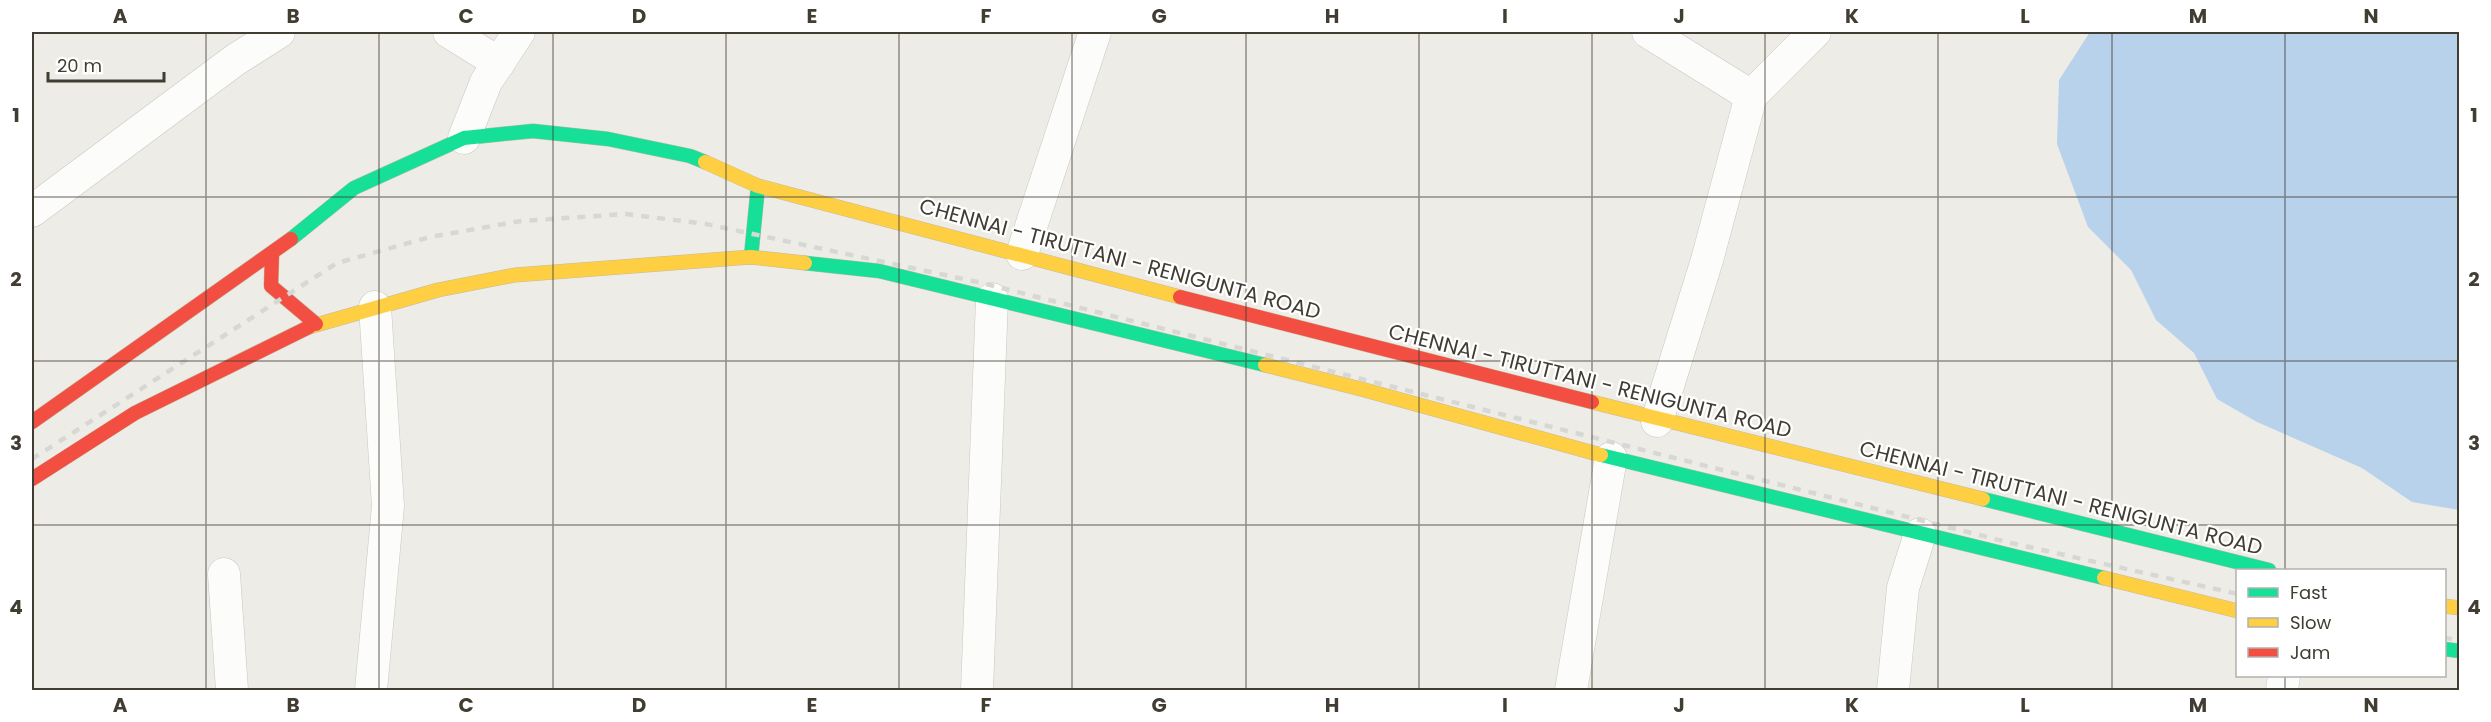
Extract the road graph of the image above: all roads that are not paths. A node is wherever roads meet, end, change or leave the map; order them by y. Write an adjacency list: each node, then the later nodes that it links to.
1 (279, 32): 11 (street)
2 (449, 32): 7 (street)
3 (519, 32): 7 (street)
4 (1095, 32): 13 (street)
5 (1815, 32): 8 (street)
6 (1654, 33): 8 (street)
7 (499, 63): 9 (street)
8 (1751, 96): 18 (street)
9 (464, 138): 10 (highway, CHENNAI - TIRUTTANI - RENIGUNTA ROAD); 12 (highway, CHENNAI - TIRUTTANI - RENIGUNTA ROAD)
10 (758, 186): 13 (highway, CHENNAI - TIRUTTANI - RENIGUNTA ROAD); 14 (highway)
11 (32, 211)
12 (273, 254): 17 (highway); 19 (highway, CHENNAI - TIRUTTANI - RENIGUNTA ROAD)
13 (1022, 254): 18 (highway, CHENNAI - TIRUTTANI - RENIGUNTA ROAD)
14 (751, 257): 15 (highway); 16 (highway)
15 (992, 299): 20 (highway); 28 (street)
16 (375, 307): 17 (highway); 27 (street)
17 (316, 324): 21 (highway)
18 (1657, 420): 23 (highway, CHENNAI - TIRUTTANI - RENIGUNTA ROAD)
19 (32, 423)
20 (1611, 458): 22 (highway); 29 (street)
21 (32, 479)
22 (1920, 534): 25 (highway); 30 (street)
23 (2265, 569)
24 (224, 574): 26 (street)
25 (2236, 611)
26 (232, 690)
27 (371, 690)
28 (976, 690)
29 (1571, 690)
30 (1893, 690)

